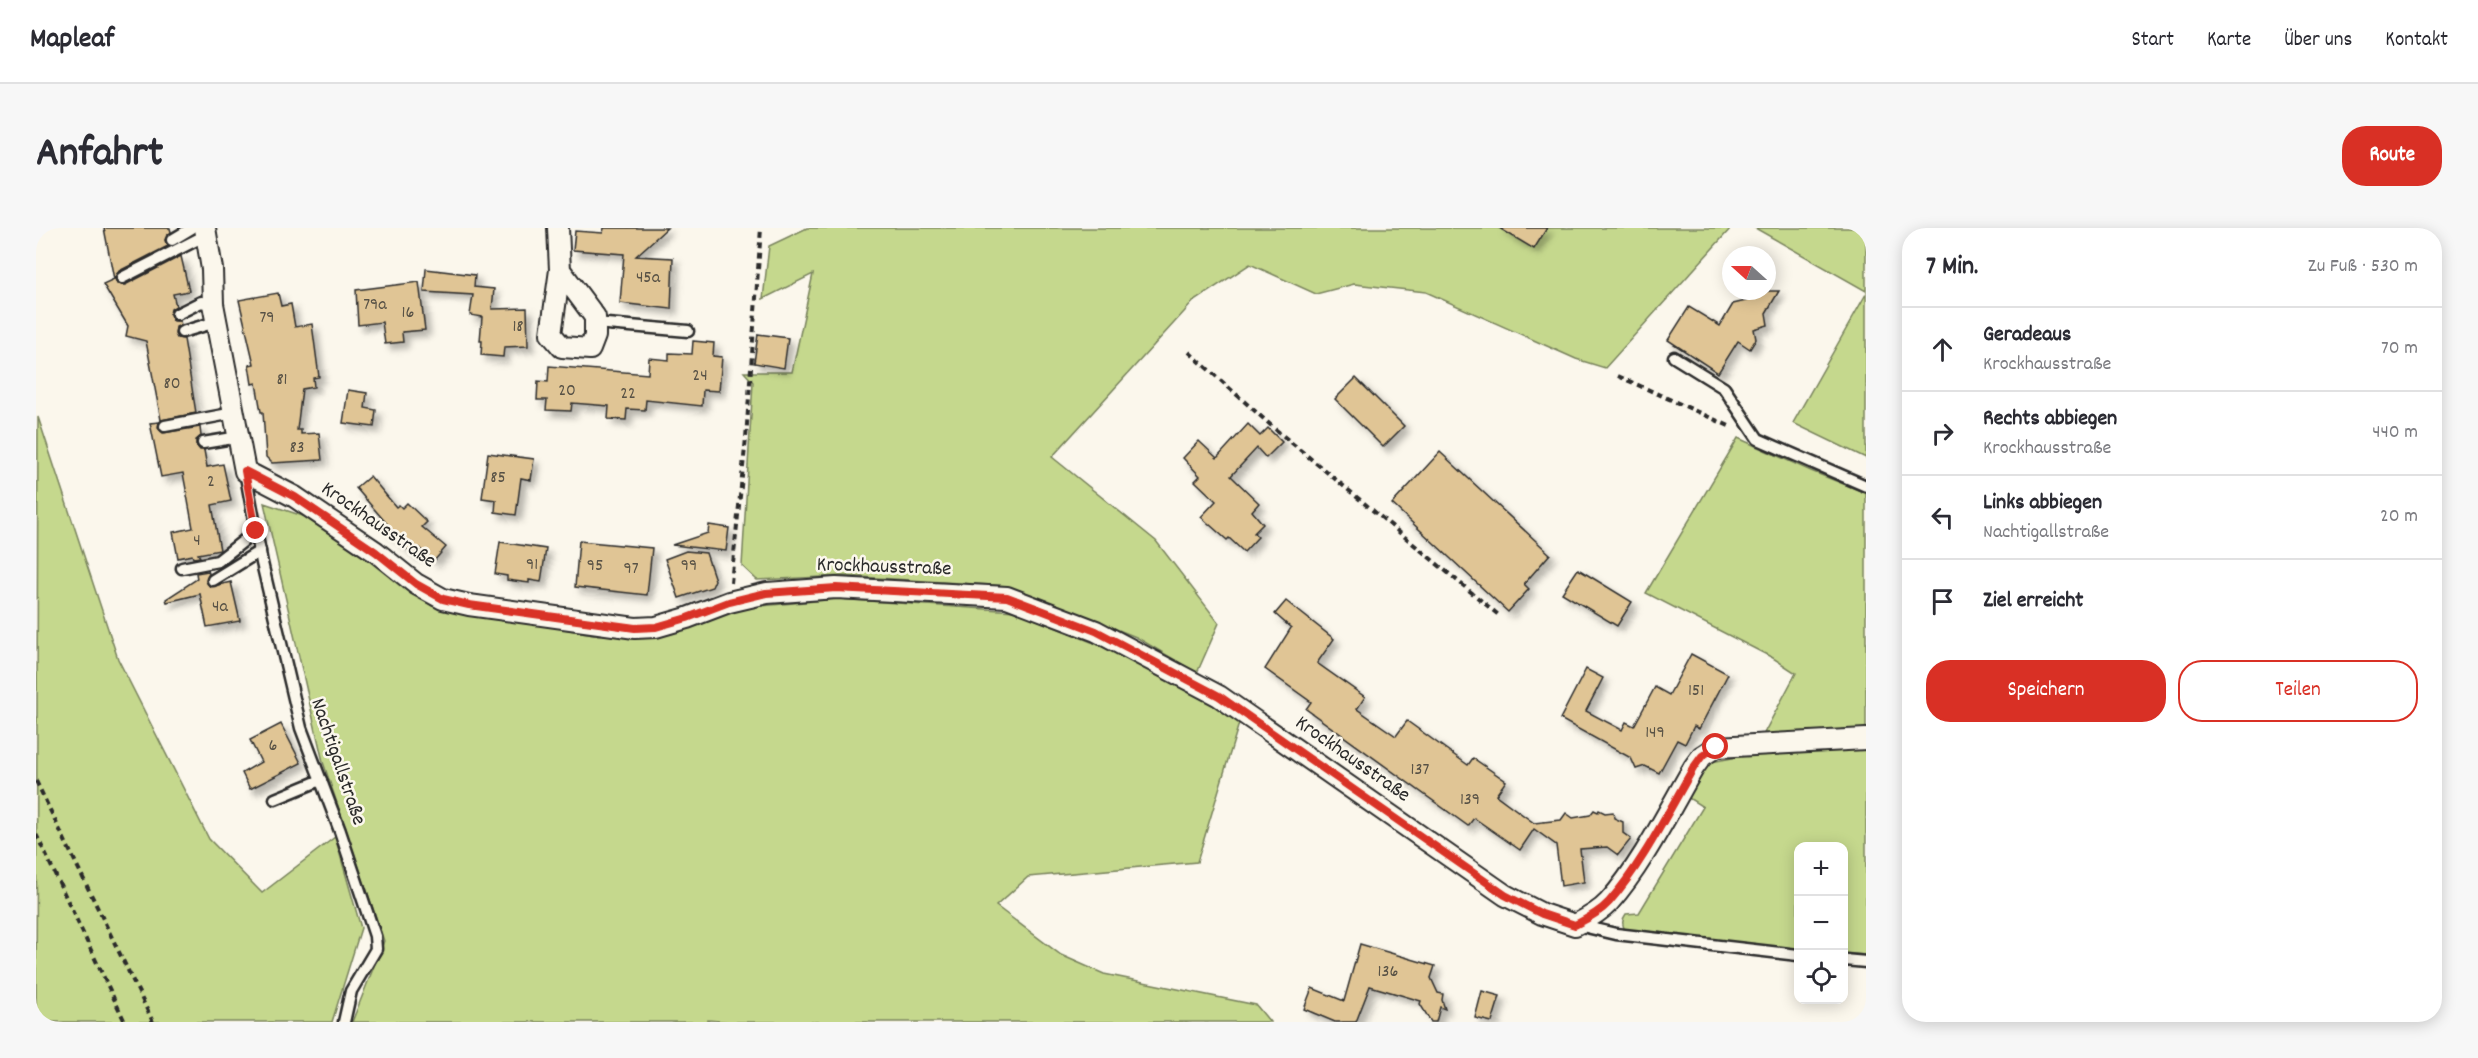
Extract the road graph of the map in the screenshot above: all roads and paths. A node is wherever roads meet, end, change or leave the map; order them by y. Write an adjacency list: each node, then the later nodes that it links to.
1 (558, 228): 5 (street)
2 (761, 228): 26 (path)
3 (201, 230): 4 (lane); 6 (lane); 7 (street)
4 (172, 240)
5 (560, 270): 9 (street); 9 (street)
6 (122, 278)
7 (214, 313): 8 (lane); 11 (lane); 15 (street)
8 (177, 314)
9 (595, 323): 10 (lane)
10 (688, 331)
11 (182, 332)
12 (1188, 352): 27 (path)
13 (1674, 357): 18 (lane)
14 (1618, 376): 18 (path)
15 (234, 413): 16 (lane); 17 (street)
16 (165, 426)
17 (239, 437): 19 (lane); 20 (street)
18 (1758, 439): 21 (lane)
19 (203, 443)
20 (245, 471): 22 (lane, Nachtigallstraße); 26 (street, Krockhausstraße)
21 (1866, 486)
22 (256, 531): 23 (lane, Nachtigallstraße); 24 (lane)
23 (260, 551): 25 (lane); 29 (lane, Nachtigallstraße)
24 (182, 568)
25 (213, 580)
26 (729, 602): 33 (street, Krockhausstraße)
27 (1501, 616)
28 (1866, 739): 33 (street)
29 (321, 780): 31 (lane); 39 (lane, Nachtigallstraße)
30 (36, 781): 38 (path)
31 (275, 799)
32 (36, 834): 37 (path)
33 (1575, 925): 34 (lane)
34 (1794, 955)
35 (1848, 960): 36 (lane)
36 (1866, 962)
37 (125, 1022)
38 (153, 1022)
39 (344, 1022)

